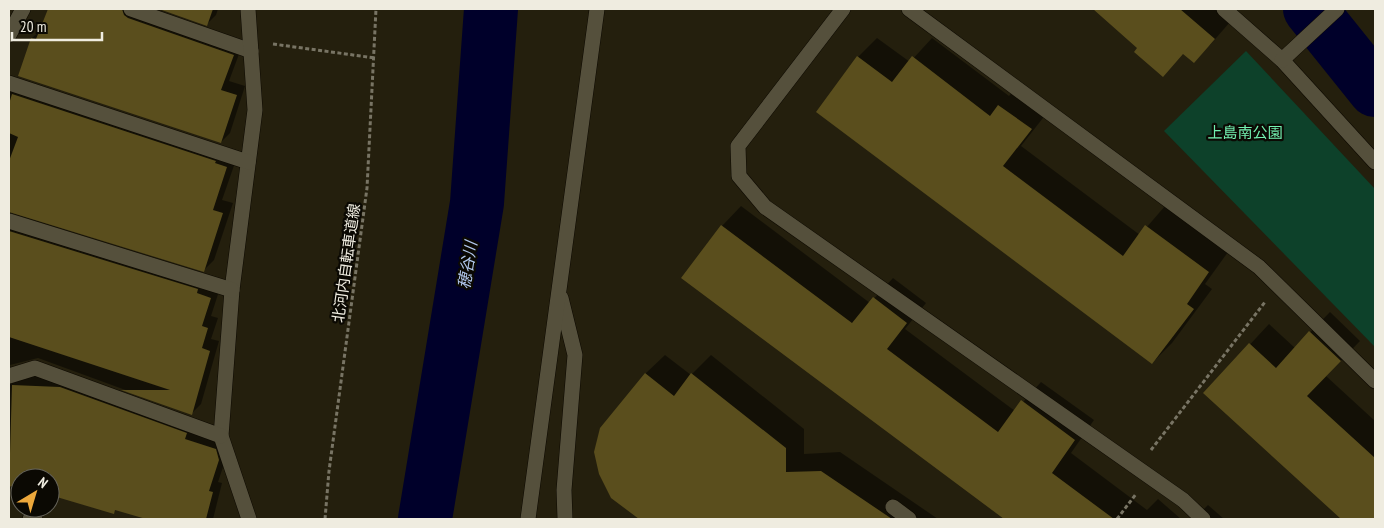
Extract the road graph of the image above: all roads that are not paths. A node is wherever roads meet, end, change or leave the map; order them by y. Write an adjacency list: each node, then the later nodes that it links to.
1 (23, 9): 9 (street)
2 (131, 9): 10 (street)
3 (248, 9): 10 (street)
4 (597, 9): 17 (street)
5 (844, 9): 28 (street)
6 (909, 9): 19 (street)
7 (1224, 9): 11 (street)
8 (1337, 9): 11 (street)
9 (9, 36)
10 (250, 46): 13 (street)
11 (1282, 60): 14 (street)
12 (9, 82): 13 (street)
13 (248, 162): 16 (street)
14 (1375, 162)
15 (9, 221): 16 (street)
16 (232, 290): 20 (street)
17 (559, 290): 25 (street); 26 (street)
18 (9, 376): 20 (street)
19 (1375, 381)
20 (221, 436): 24 (street)
21 (893, 508): 27 (street)
22 (30, 519): 23 (street)
23 (35, 519)
24 (249, 519)
25 (528, 519)
26 (565, 519)
27 (909, 519)
28 (1203, 519)

